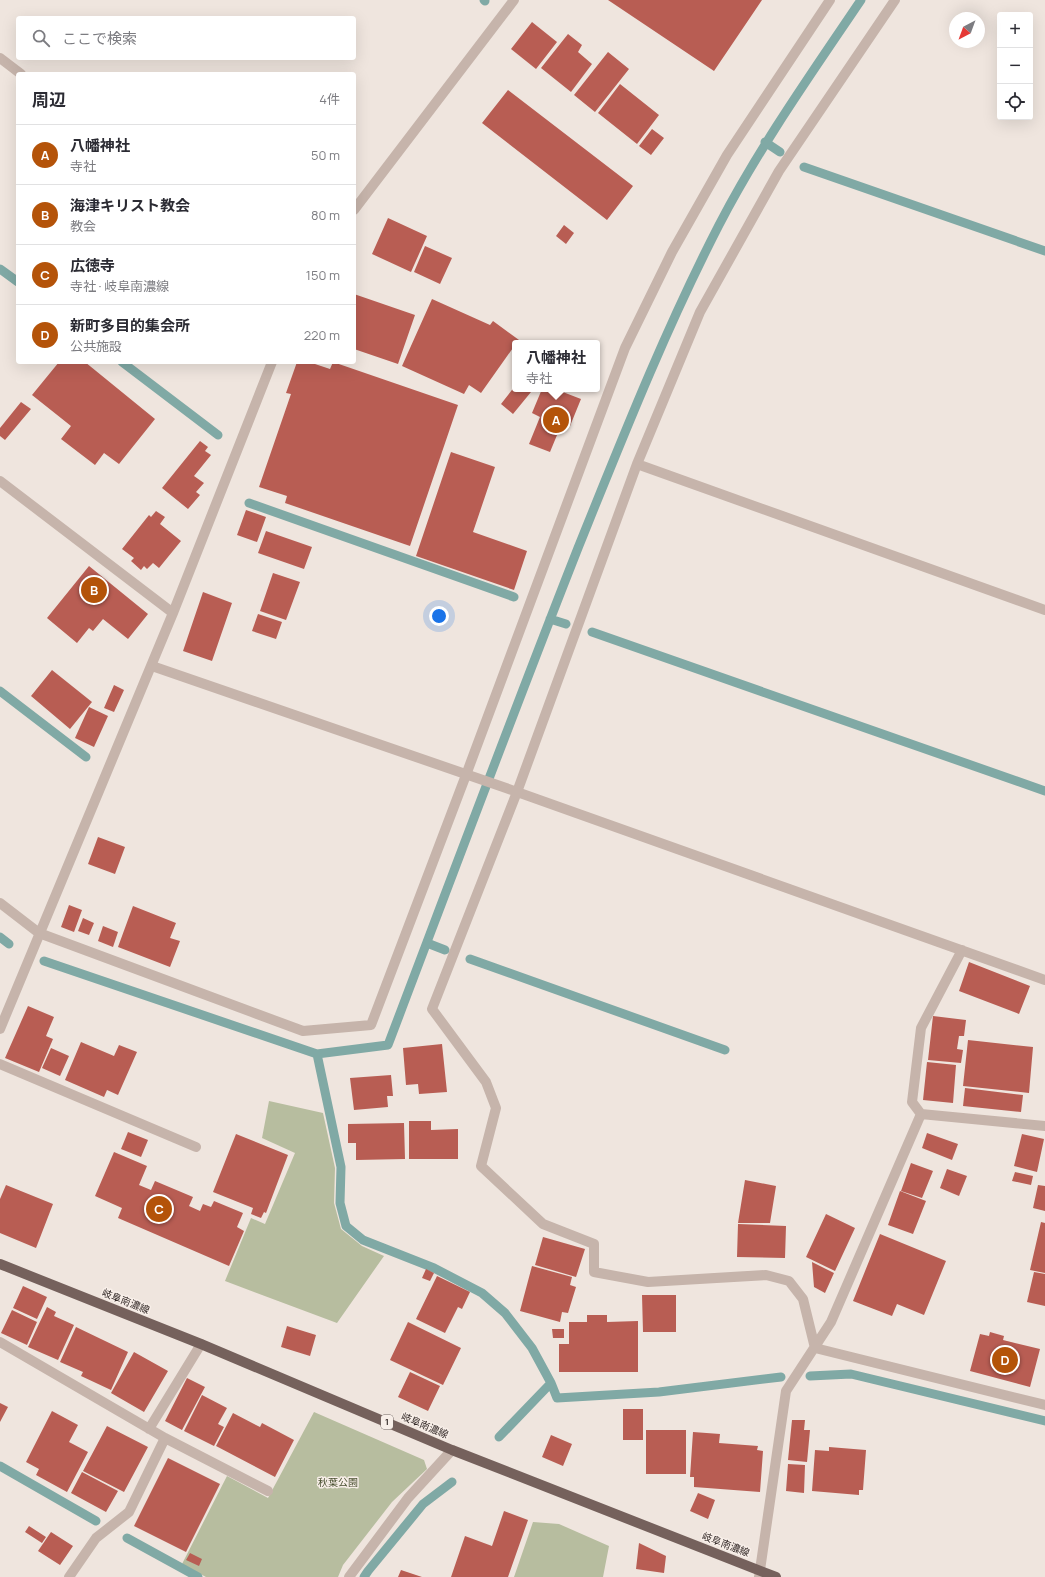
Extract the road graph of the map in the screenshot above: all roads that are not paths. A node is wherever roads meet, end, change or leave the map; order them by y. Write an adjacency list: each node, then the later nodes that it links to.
1 (514, 0): 6 (street)
2 (830, 0): 13 (street)
3 (895, 0): 8 (street)
4 (0, 58): 5 (street)
5 (18, 72)
6 (356, 207)
7 (271, 364): 11 (street)
8 (637, 464): 10 (street); 14 (street)
9 (0, 481): 11 (street)
10 (1045, 610)
11 (173, 613): 12 (street)
12 (152, 666): 13 (street); 16 (street)
13 (470, 776): 14 (street); 16 (street)
14 (517, 792): 17 (street); 27 (street)
15 (0, 903): 16 (street)
16 (39, 933): 19 (street)
17 (962, 950): 18 (street); 21 (street)
18 (1045, 980)
19 (0, 1029)
20 (0, 1064): 23 (street)
21 (921, 1114): 22 (street); 27 (street)
22 (1045, 1126)
23 (196, 1147)
24 (0, 1264): 26 (main road, 岐阜南濃線 / 1)
25 (0, 1342): 29 (street)
26 (201, 1344): 29 (street); 31 (main road, 岐阜南濃線 / 1)
27 (815, 1348): 28 (street); 33 (street)
28 (1045, 1405)
29 (149, 1429): 30 (street)
30 (165, 1438): 32 (street); 34 (street)
31 (452, 1450): 33 (main road, 岐阜南濃線 / 1); 35 (street)
32 (268, 1491)
33 (759, 1574): 36 (main road, 岐阜南濃線 / 1)
34 (69, 1577)
35 (349, 1577)
36 (776, 1577)

